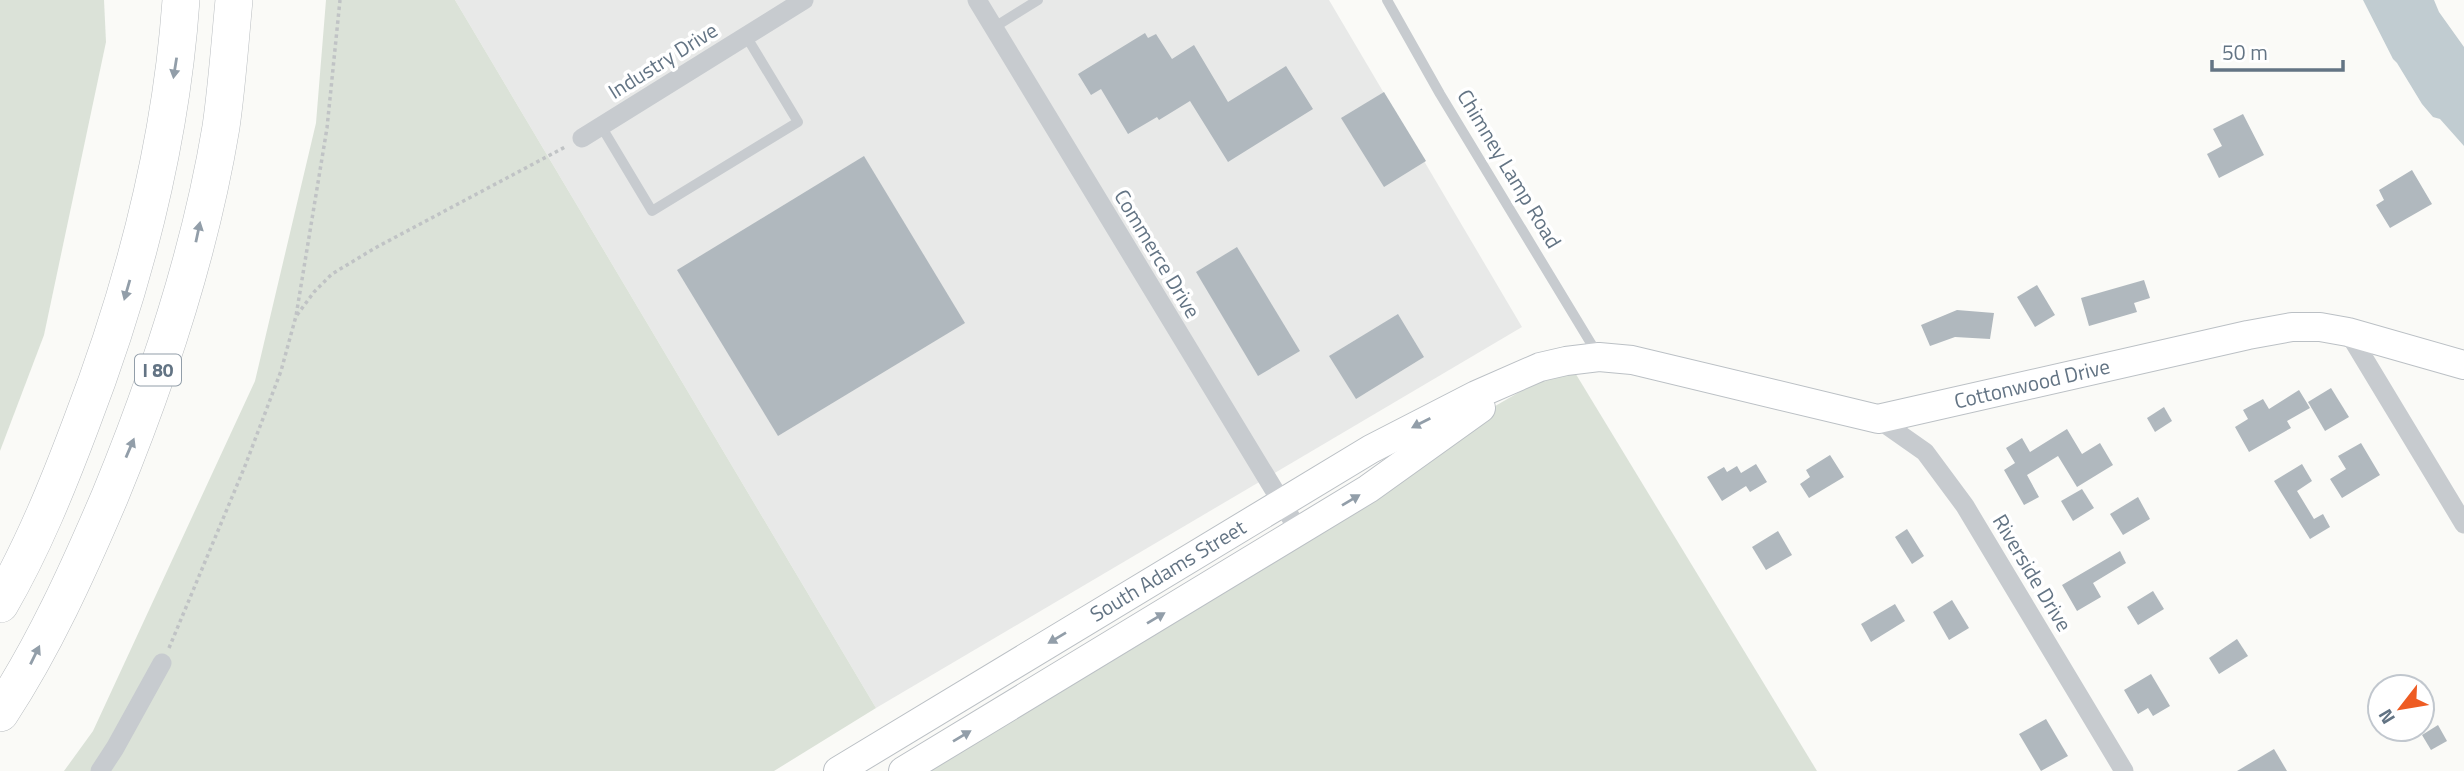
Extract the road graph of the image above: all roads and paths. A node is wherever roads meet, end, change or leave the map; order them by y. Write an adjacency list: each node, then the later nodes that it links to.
1 (181, 0): 14 (highway, I 80, one-way to 14)
2 (234, 0): 25 (highway, I 80, one-way to 2)
3 (340, 0): 12 (path)
4 (804, 0): 9 (street, Industry Drive)
5 (977, 0): 8 (street, Commerce Drive)
6 (1038, 0): 8 (lane)
7 (1387, 0): 15 (lane, Chimney Lamp Road)
8 (993, 28): 19 (street, Commerce Drive)
9 (746, 36): 10 (street, Industry Drive); 10 (lane)
10 (601, 126): 11 (street, Industry Drive)
11 (582, 138): 12 (path)
12 (296, 316): 24 (path)
13 (2348, 332): 16 (street, Cottonwood Drive); 18 (street, Cottonwood Drive); 20 (street)
14 (109, 351): 22 (highway); 23 (highway, I 80)
15 (1599, 357): 17 (street, South Adams Street); 18 (street, Cottonwood Drive)
16 (2464, 365)
17 (1505, 384): 19 (street, South Adams Street, one-way to 19); 21 (street, South Adams Street, one-way to 17)
18 (1878, 419): 29 (street, Riverside Drive)
19 (1282, 502): 21 (street, Commerce Drive); 27 (street, South Adams Street, one-way to 27)
20 (2464, 524)
21 (1299, 531): 28 (street, South Adams Street, one-way to 21)
22 (0, 567)
23 (0, 604)
24 (162, 663): 26 (street)
25 (0, 713)
26 (100, 771)
27 (838, 771)
28 (903, 771)
29 (2124, 771)

